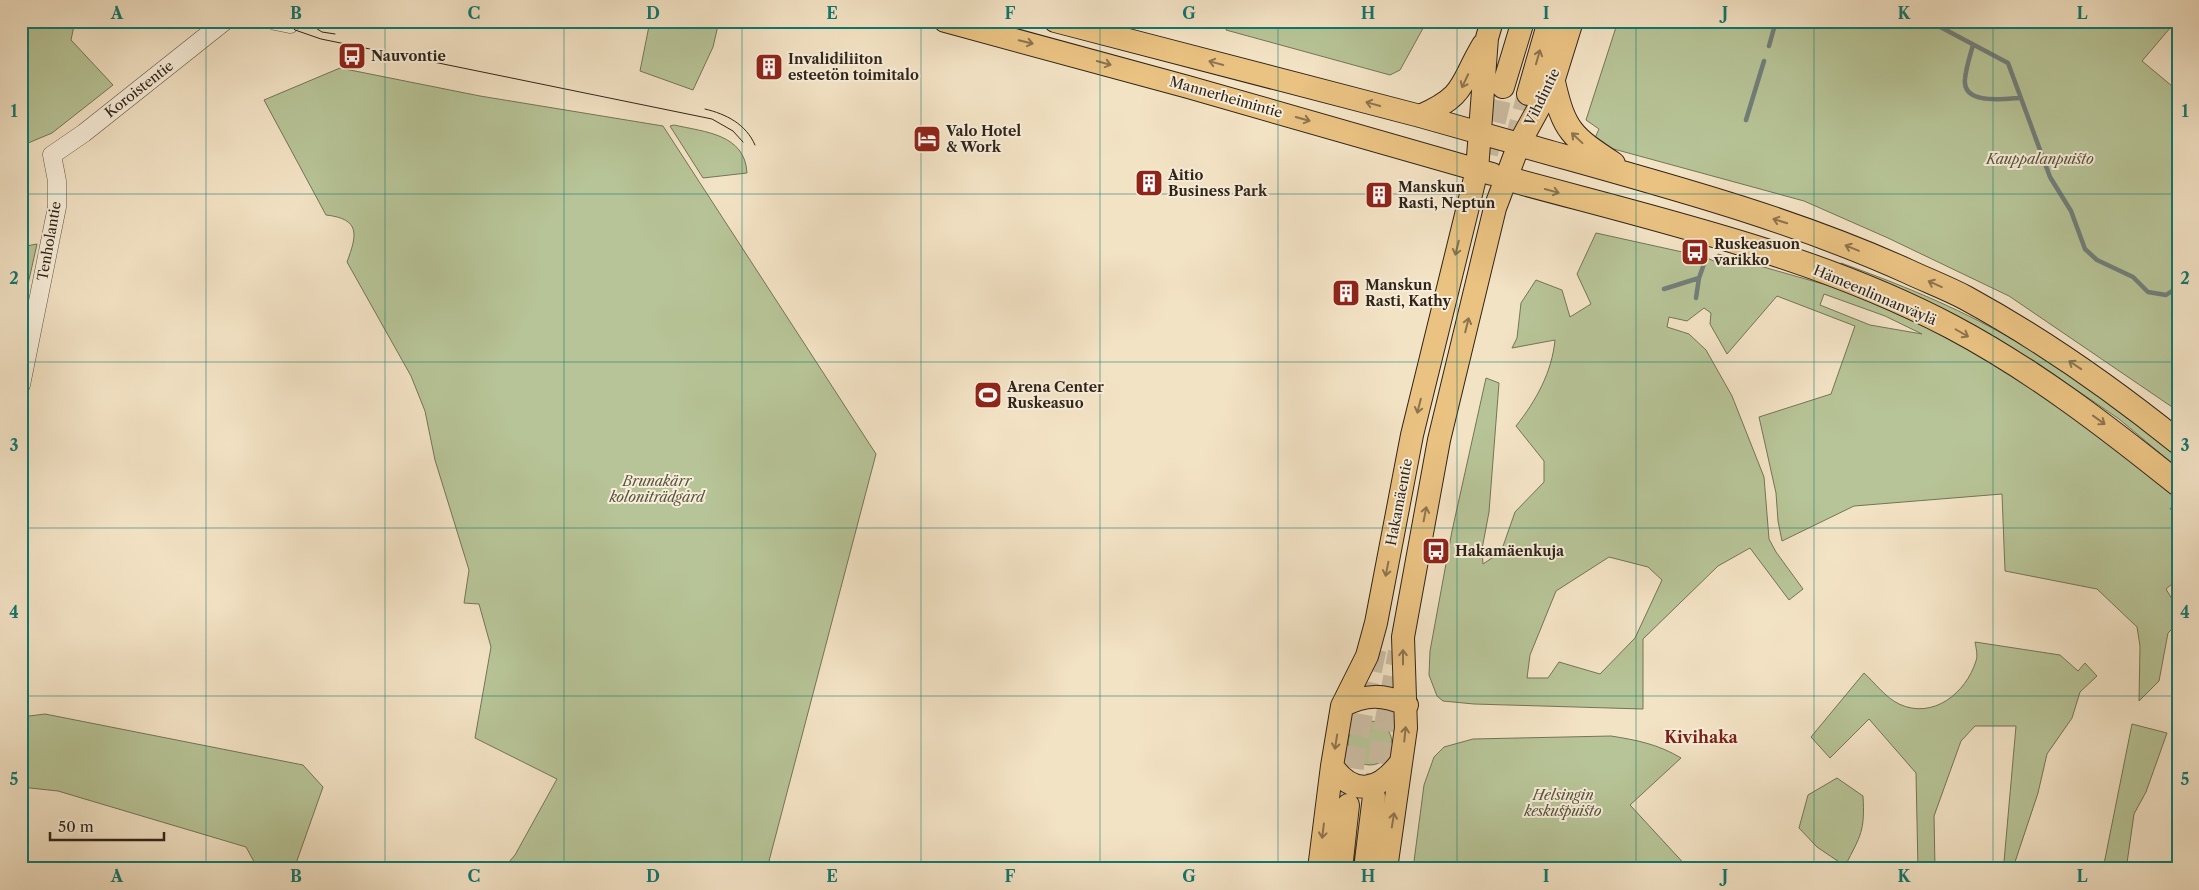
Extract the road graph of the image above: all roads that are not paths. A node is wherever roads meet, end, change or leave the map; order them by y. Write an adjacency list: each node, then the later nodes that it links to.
1 (225, 21): 14 (street, Koroistentie)
2 (945, 21): 15 (main road, Mannerheimintie, one-way to 15)
3 (1055, 21): 11 (main road, one-way to 3)
4 (1523, 21): 9 (main road)
5 (1549, 21): 10 (main road, Vihdintie, one-way to 5)
6 (1572, 21): 8 (main road, Vihdintie)
7 (1490, 29): 11 (main road, one-way to 11); 12 (main road)
8 (1553, 82): 13 (main road, Vihdintie); 16 (highway, one-way to 8)
9 (1503, 87)
10 (1528, 94)
11 (1420, 116): 12 (main road)
12 (1482, 134): 13 (main road); 15 (main road, Hakamäentie)
13 (1519, 144): 16 (highway); 17 (main road, Hakamäentie)
14 (52, 155): 18 (street, Tenholantie)
15 (1477, 170): 17 (main road, Mannerheimintie); 19 (main road, Hakamäentie, one-way to 19)
16 (1631, 176): 21 (highway, one-way to 16)
17 (1505, 178): 20 (main road, Hakamäentie, one-way to 17); 22 (highway, Hämeenlinnanväylä, one-way to 22)
18 (21, 385)
19 (1412, 435): 20 (main road); 24 (main road, Hakamäentie, one-way to 24)
20 (1440, 440): 23 (main road, Hakamäentie, one-way to 20)
21 (2178, 442)
22 (2178, 484)
23 (1407, 705): 24 (main road); 25 (main road, Hakamäentie, one-way to 23)
24 (1342, 706): 26 (main road, Hakamäentie, one-way to 26)
25 (1402, 762): 27 (main road); 32 (main road, Hakamäentie, one-way to 25)
26 (1332, 766): 27 (main road); 28 (main road, Hakamäentie)
27 (1370, 792): 28 (main road); 31 (main road)
28 (1337, 804): 29 (main road, Hakamäentie, one-way to 29); 30 (main road, Hakamäentie)
29 (1319, 869)
30 (1341, 869)
31 (1365, 869)
32 (1386, 869)

